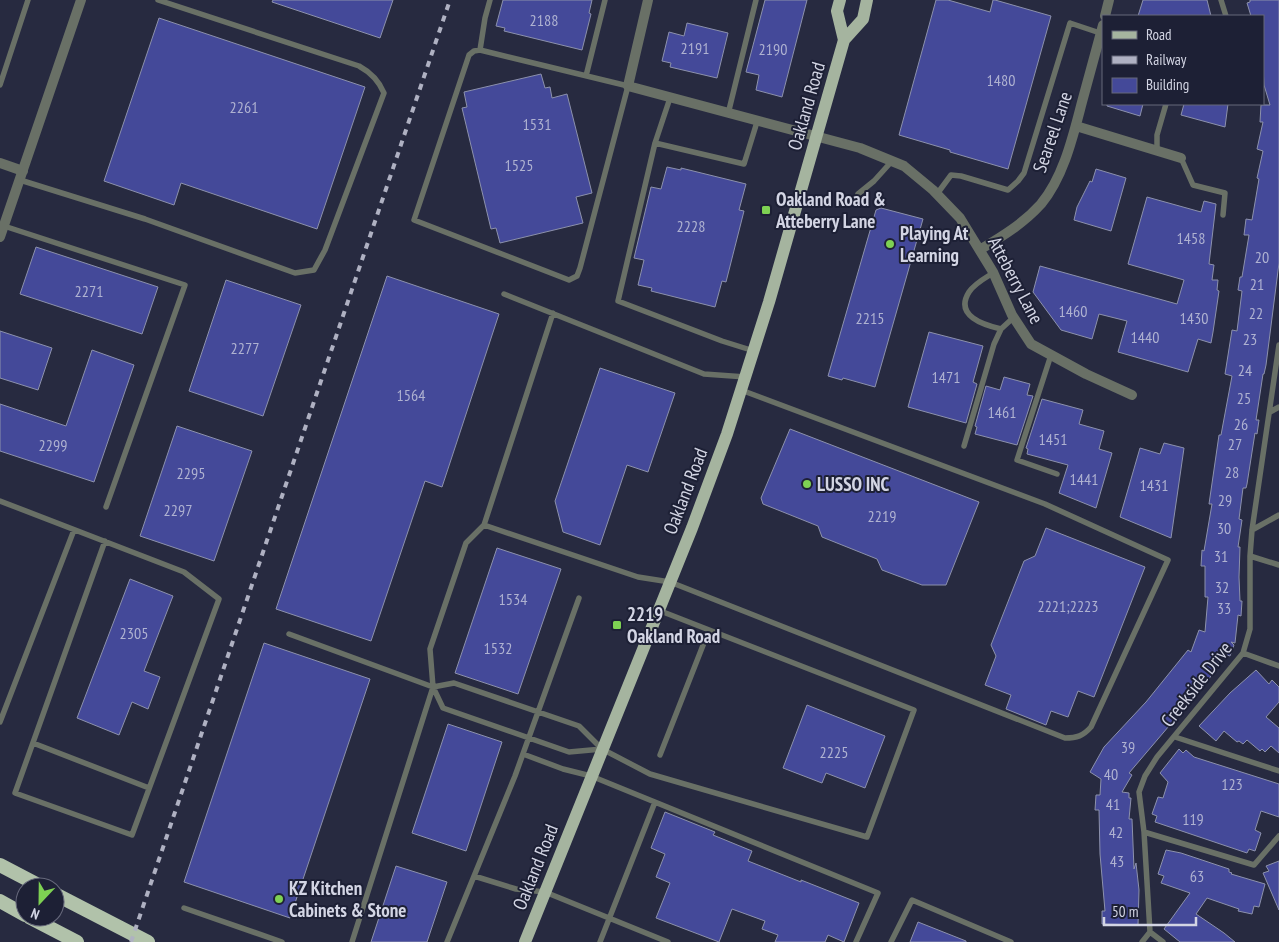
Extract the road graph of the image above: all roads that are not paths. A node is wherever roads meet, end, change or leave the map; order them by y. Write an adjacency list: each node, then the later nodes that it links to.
1 (28, 0): 18 (lane)
2 (80, 0): 31 (street)
3 (158, 0): 31 (lane)
4 (490, 0): 16 (lane)
5 (605, 0): 17 (lane)
6 (648, 0): 19 (street)
7 (756, 0): 22 (lane)
8 (840, 0): 15 (main road, Oakland Road)
9 (867, 0): 15 (main road, Oakland Road)
10 (1109, 0): 12 (street)
11 (1222, 0): 13 (lane)
12 (1105, 15)
13 (1226, 15)
14 (1102, 29): 24 (street, Seareel Lane); 33 (lane)
15 (844, 40): 25 (main road, Oakland Road)
16 (480, 50): 17 (lane); 19 (lane)
17 (586, 76): 19 (lane)
18 (0, 85)
19 (628, 86): 20 (street, Atteberry Lane)
20 (670, 98): 22 (street, Atteberry Lane); 26 (lane)
21 (1166, 105): 27 (lane)
22 (728, 114): 23 (street, Atteberry Lane)
23 (757, 122): 25 (street, Atteberry Lane); 26 (lane)
24 (1076, 126): 27 (street); 37 (street, Seareel Lane)
25 (817, 137): 29 (street, Atteberry Lane); 44 (main road, Oakland Road)
26 (655, 143): 44 (lane)
27 (1157, 151): 28 (street)
28 (1181, 158): 34 (lane)
29 (892, 161): 32 (lane); 33 (street, Atteberry Lane)
30 (0, 163): 31 (street)
31 (21, 176): 35 (street)
32 (858, 194)
33 (937, 194): 37 (street, Atteberry Lane)
34 (1223, 215)
35 (4, 226): 36 (street); 54 (lane)
36 (0, 237)
37 (981, 249): 38 (street, Atteberry Lane)
38 (993, 272): 41 (street, Atteberry Lane); 42 (lane)
39 (504, 294): 40 (lane)
40 (553, 313): 46 (lane); 56 (lane)
41 (1013, 318): 42 (lane); 45 (street, Atteberry Lane)
42 (1001, 329): 51 (lane)
43 (1279, 345): 50 (lane, Creekside Drive)
44 (754, 351): 46 (main road, Oakland Road)
45 (1051, 355): 48 (street, Atteberry Lane); 52 (lane)
46 (746, 377): 47 (main road, Oakland Road)
47 (741, 390): 62 (main road, Oakland Road); 62 (lane)
48 (1132, 395)
49 (1279, 407): 50 (lane)
50 (1270, 412): 58 (lane, Creekside Drive)
51 (964, 446)
52 (1057, 474)
53 (0, 501): 57 (lane)
54 (106, 507)
55 (1279, 515): 58 (lane)
56 (484, 525): 62 (lane); 69 (lane)
57 (74, 530): 59 (lane); 71 (lane)
58 (1252, 530): 60 (lane, Creekside Drive)
59 (105, 541): 74 (lane); 80 (lane)
60 (1250, 556): 61 (lane); 67 (lane, Creekside Drive)
61 (1279, 565)
62 (670, 582): 64 (main road, Oakland Road)
63 (579, 598): 70 (lane)
64 (658, 610): 65 (lane); 75 (main road, Oakland Road)
65 (709, 630): 75 (lane); 77 (lane)
66 (289, 634): 69 (lane)
67 (1243, 653): 68 (lane); 72 (lane, Creekside Drive)
68 (1279, 666)
69 (433, 687): 70 (lane); 73 (lane); 98 (lane)
70 (538, 712): 73 (lane); 75 (lane)
71 (0, 722)
72 (1175, 737): 78 (lane); 82 (lane, Creekside Drive)
73 (529, 738): 75 (lane); 76 (lane)
74 (33, 742): 80 (lane); 80 (lane)
75 (602, 749): 79 (main road, Oakland Road)
76 (523, 754): 79 (lane); 85 (lane)
77 (660, 755)
78 (1279, 771)
79 (591, 776): 81 (lane); 87 (main road, Oakland Road)
80 (149, 788)
81 (655, 802): 92 (lane); 103 (lane)
82 (1144, 832): 83 (lane); 94 (lane, Creekside Drive)
83 (1279, 836)
84 (0, 865): 86 (highway)
85 (474, 876): 87 (lane); 99 (lane)
86 (23, 877)
87 (545, 892): 92 (lane); 100 (main road, Oakland Road)
88 (65, 899): 96 (highway)
89 (0, 902): 91 (highway)
90 (184, 908): 97 (lane)
91 (15, 910)
92 (609, 919): 101 (lane); 102 (lane)
93 (49, 927): 95 (highway)
94 (1150, 932): 106 (lane); 107 (lane)
95 (77, 942)
96 (148, 942)
97 (282, 942)
98 (352, 942)
99 (447, 942)
100 (525, 942)
101 (600, 942)
102 (668, 942)
103 (856, 942)
104 (891, 942): 105 (lane)
105 (1012, 942)
106 (1142, 942)
107 (1163, 942)

